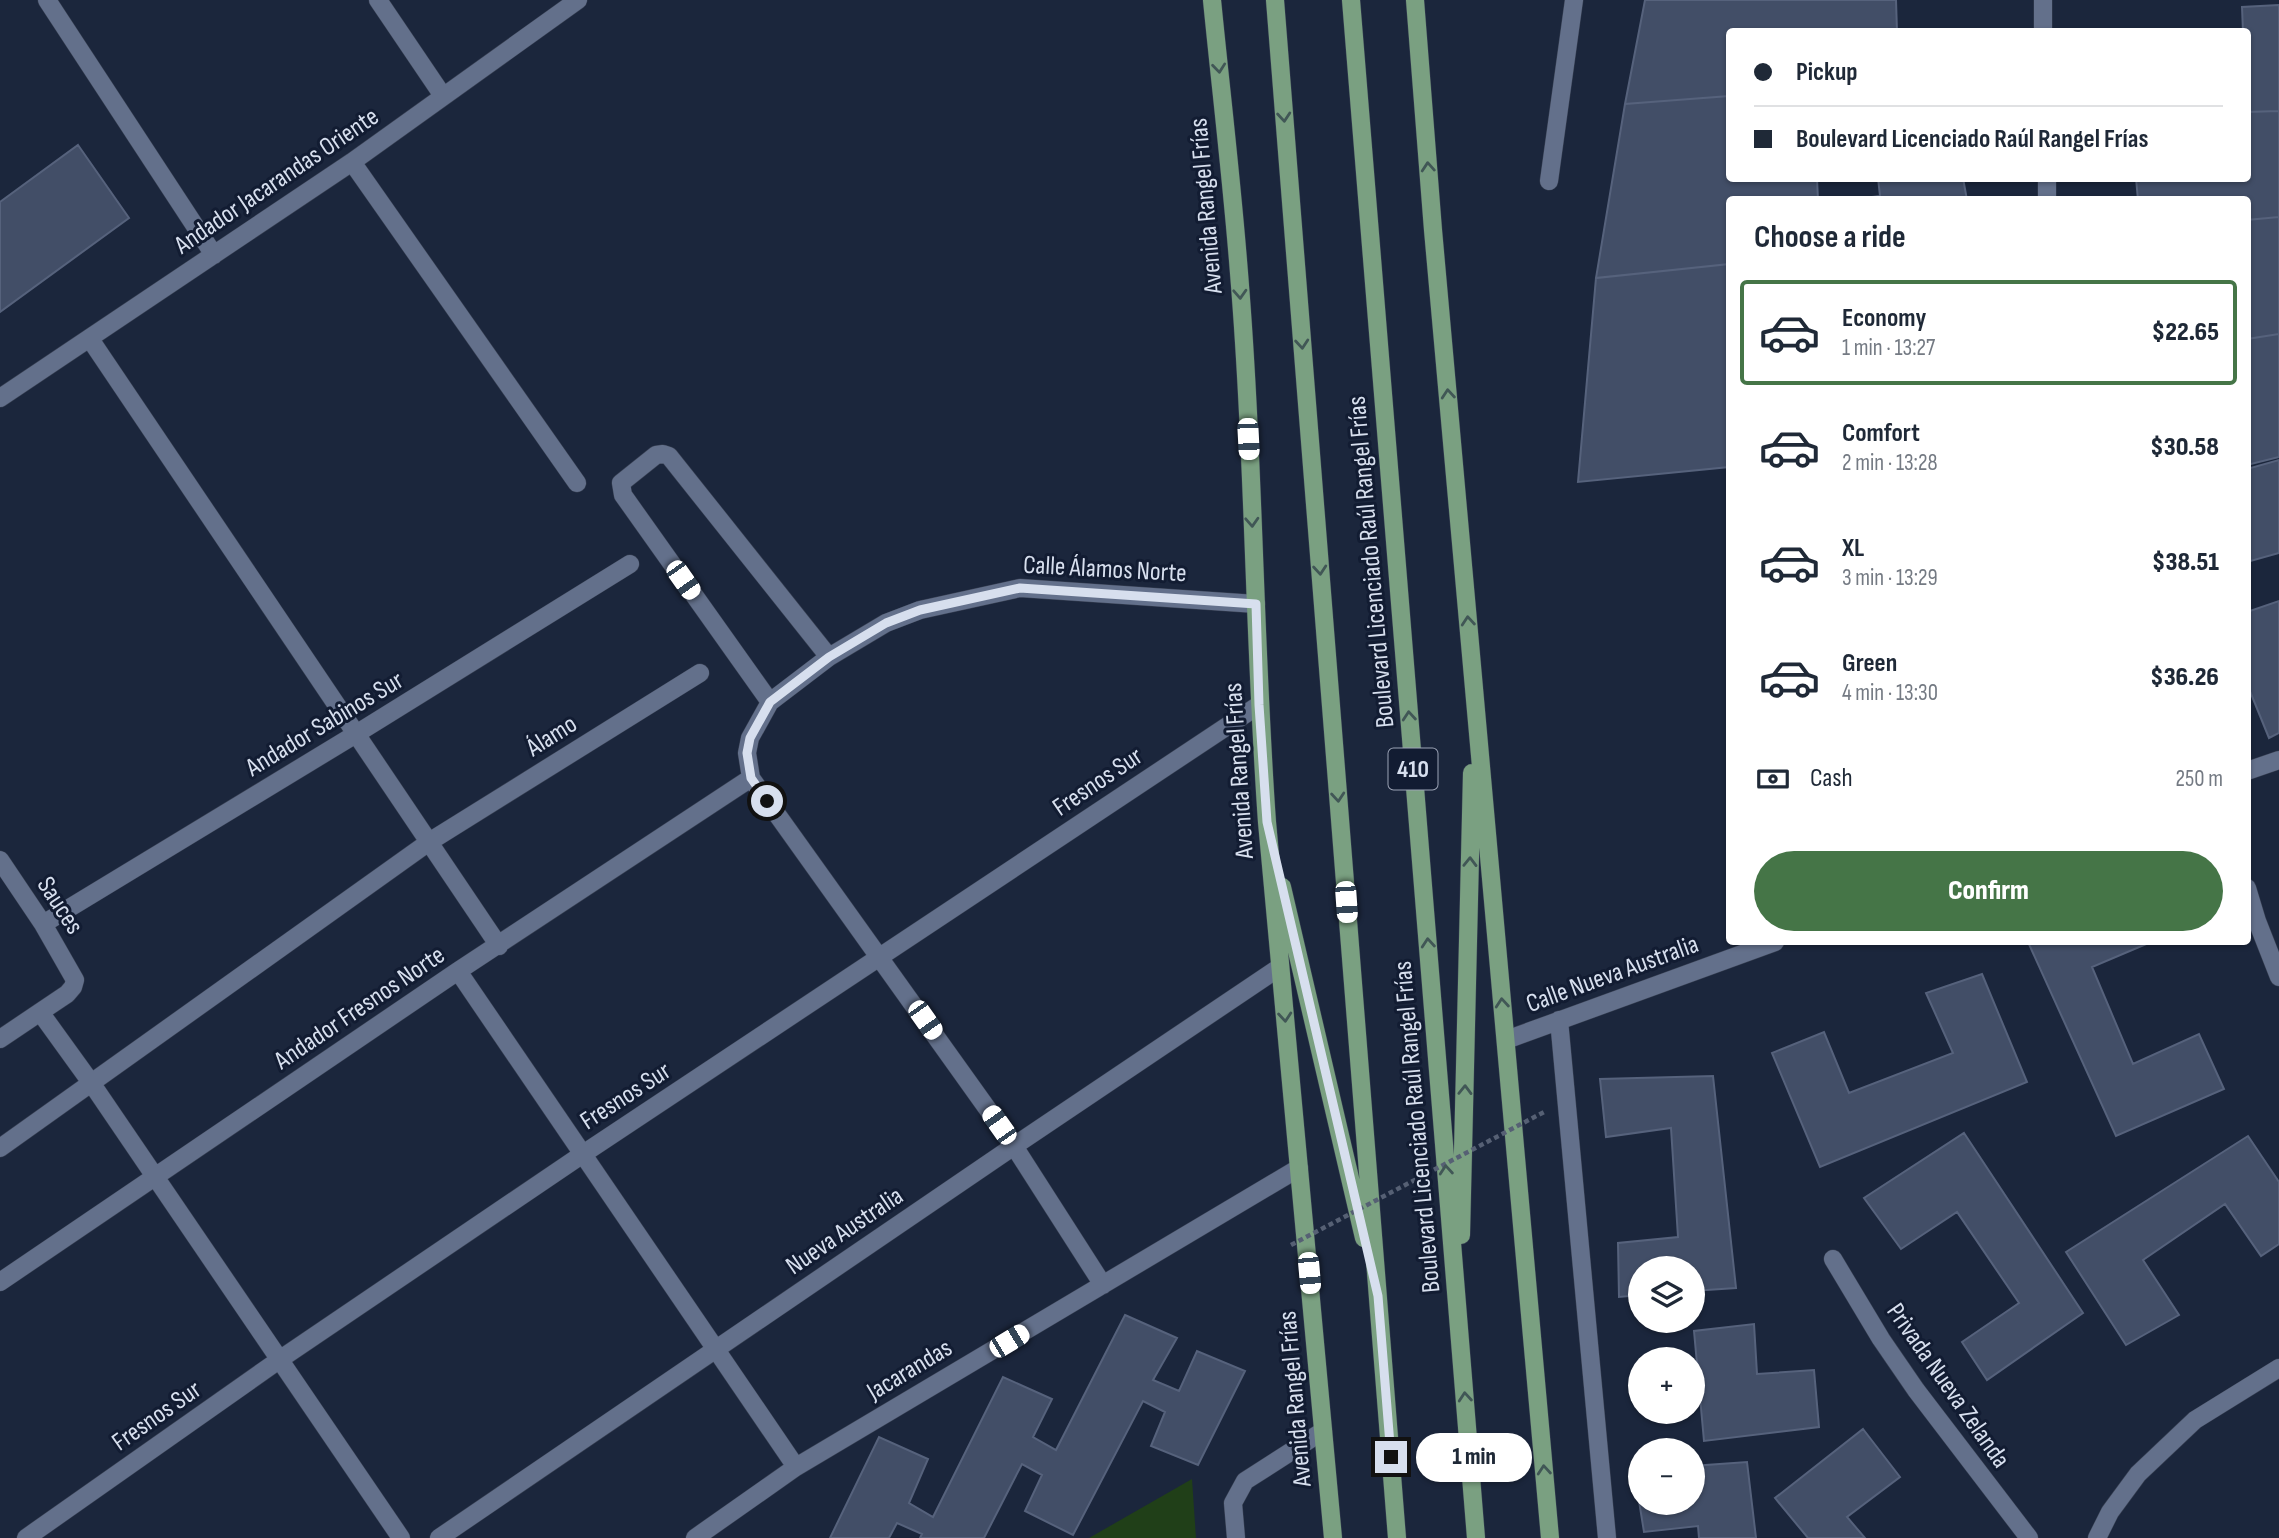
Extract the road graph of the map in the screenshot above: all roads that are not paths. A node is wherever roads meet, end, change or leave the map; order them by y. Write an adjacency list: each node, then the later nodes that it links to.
1 (47, 0): 14 (street)
2 (378, 0): 11 (street)
3 (578, 0): 11 (street, Andador Jacarandas Oriente)
4 (1212, 0): 19 (main road, Avenida Rangel Frías, one-way to 19)
5 (1275, 0): 53 (main road, Boulevard Licenciado Raúl Rangel Frías, one-way to 53)
6 (1351, 0): 54 (main road, Boulevard Licenciado Raúl Rangel Frías / 410, one-way to 6)
7 (1415, 0): 22 (main road, one-way to 7)
8 (1574, 0): 13 (street)
9 (2043, 0): 10 (street)
10 (2043, 28)
11 (443, 96): 12 (street, Andador Jacarandas Oriente)
12 (352, 162): 14 (street, Andador Jacarandas Oriente); 17 (street)
13 (1549, 181)
14 (214, 255): 15 (street, Andador Jacarandas Oriente)
15 (90, 339): 16 (street, Andador Jacarandas Oriente); 25 (street)
16 (0, 398)
17 (577, 483)
18 (630, 564): 25 (street, Andador Sabinos Sur)
19 (1256, 604): 20 (street, Calle Álamos Norte); 24 (main road, Avenida Rangel Frías)
20 (829, 657): 23 (street, Calle Álamos Norte); 23 (street)
21 (700, 673): 30 (street, Álamo)
22 (1474, 689): 43 (main road, one-way to 22); 54 (main road, one-way to 22)
23 (770, 702): 28 (street)
24 (1259, 705): 29 (main road, Avenida Rangel Frías); 36 (street, Fresnos Sur)
25 (356, 734): 30 (street); 33 (street, Andador Sabinos Sur)
26 (2279, 760): 27 (street)
27 (2251, 770)
28 (751, 778): 35 (street, Andador Fresnos Norte); 36 (street)
29 (1267, 822): 37 (main road, Avenida Rangel Frías); 53 (main road)
30 (429, 842): 35 (street); 44 (street)
31 (0, 860): 33 (street, Sauces)
32 (2251, 901): 39 (street)
33 (43, 924): 40 (street, Sauces)
34 (1767, 945): 41 (street, Calle Nueva Australia)
35 (499, 946): 38 (street, Andador Fresnos Norte)
36 (881, 957): 45 (street); 47 (street, Fresnos Sur)
37 (1280, 967): 45 (street, Nueva Australia); 48 (main road, Avenida Rangel Frías, one-way to 48)
38 (458, 971): 47 (street); 49 (street, Andador Fresnos Norte)
39 (2279, 977)
40 (40, 1012): 42 (street); 44 (street)
41 (1559, 1020): 43 (street, Calle Nueva Australia); 69 (street)
42 (0, 1039)
43 (1506, 1040): 68 (main road, one-way to 43)
44 (92, 1084): 46 (street); 49 (street)
45 (1014, 1146): 52 (street); 55 (street, Nueva Australia)
46 (0, 1148)
47 (583, 1154): 55 (street); 56 (street, Fresnos Sur)
48 (1299, 1168): 52 (street, Jacarandas); 58 (main road, Avenida Rangel Frías)
49 (155, 1178): 51 (street, Andador Fresnos Norte); 56 (street)
50 (1833, 1259): 70 (street, Privada Nueva Zelanda)
51 (0, 1282)
52 (1103, 1285): 59 (street, Jacarandas)
53 (1378, 1296): 66 (main road, Boulevard Licenciado Raúl Rangel Frías)
54 (1459, 1329): 67 (main road, Boulevard Licenciado Raúl Rangel Frías / 410, one-way to 54)
55 (716, 1349): 59 (street); 62 (street, Nueva Australia)
56 (279, 1360): 60 (street, Fresnos Sur); 61 (street)
57 (2279, 1368): 71 (street)
58 (1323, 1431): 64 (street); 65 (main road, Avenida Rangel Frías)
59 (796, 1467): 63 (street, Jacarandas)
60 (26, 1538)
61 (401, 1538)
62 (439, 1538)
63 (695, 1538)
64 (1236, 1538)
65 (1333, 1538)
66 (1398, 1538)
67 (1476, 1538)
68 (1550, 1538)
69 (1607, 1538)
70 (2029, 1538)
71 (2097, 1538)

